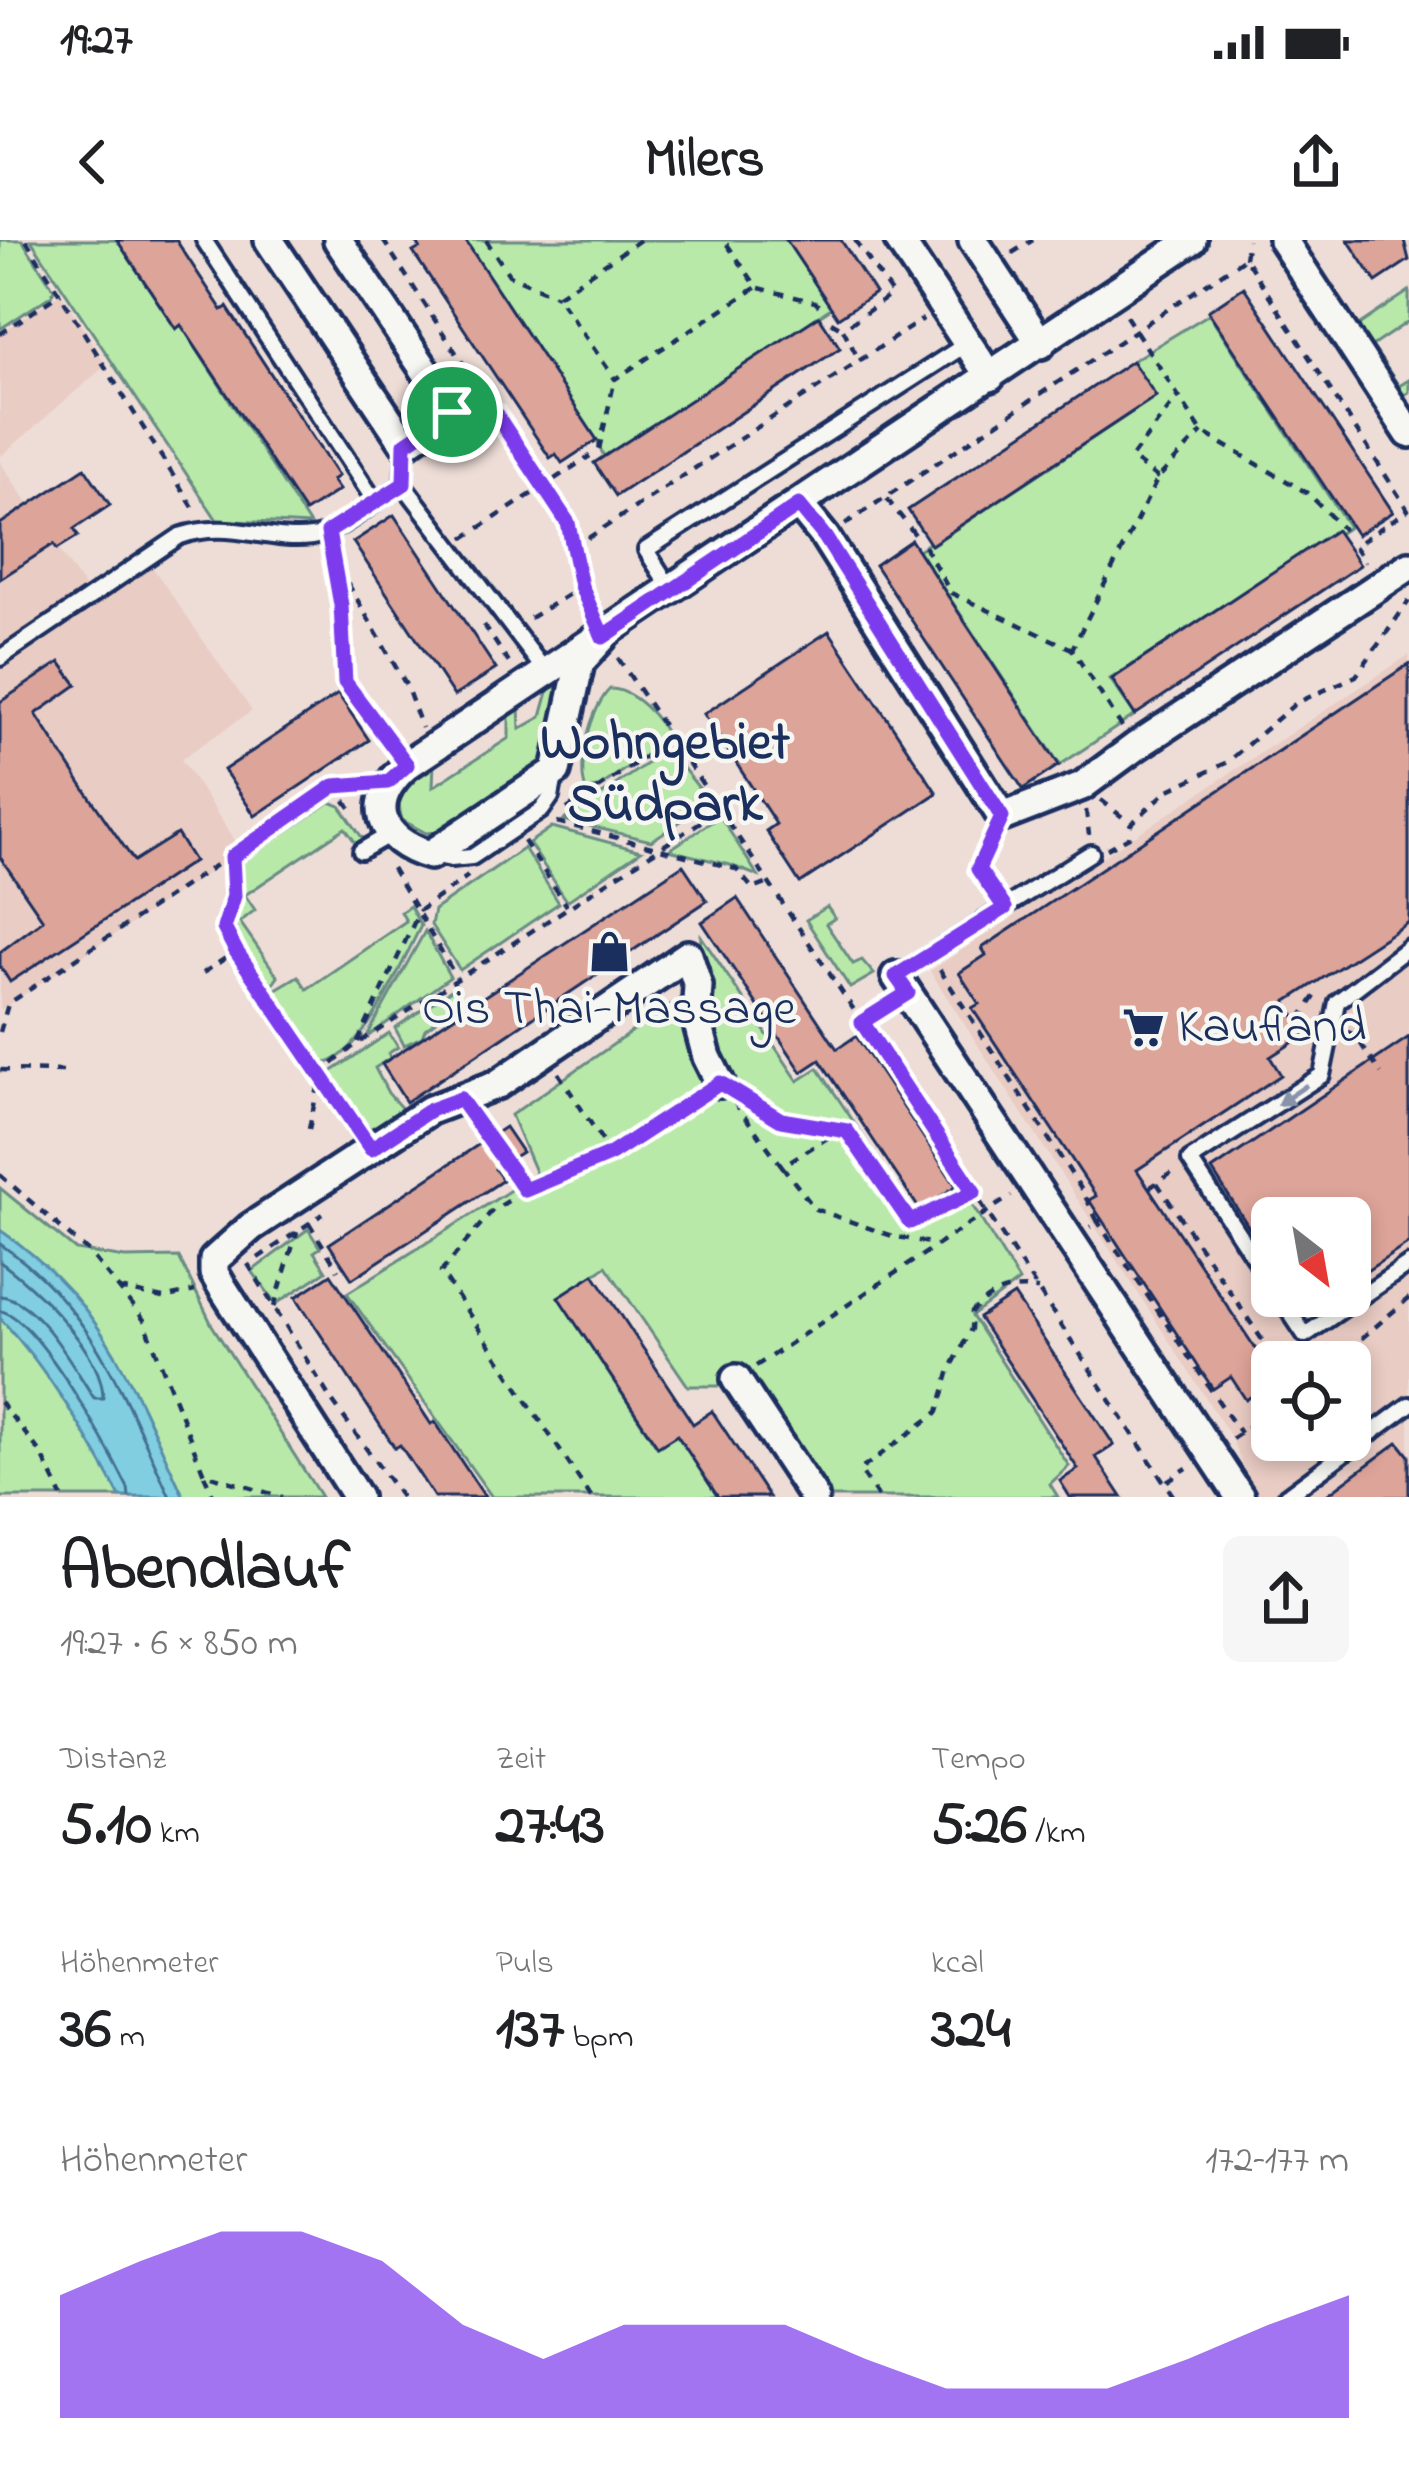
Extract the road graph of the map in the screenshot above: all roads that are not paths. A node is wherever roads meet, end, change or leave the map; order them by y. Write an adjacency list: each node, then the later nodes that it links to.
1 (204, 240): 14 (lane)
2 (269, 240): 12 (street)
3 (338, 240): 12 (street)
4 (899, 240): 8 (street)
5 (973, 240): 9 (street)
6 (1192, 240): 9 (street)
7 (1283, 240): 11 (street)
8 (968, 343): 10 (street); 17 (lane)
9 (1041, 344): 10 (street)
10 (990, 376): 15 (street)
11 (1409, 433)
12 (405, 444): 13 (lane)
13 (404, 484): 14 (lane); 20 (lane)
14 (374, 500): 19 (lane)
15 (799, 505): 16 (street); 17 (street)
16 (1409, 566)
17 (671, 591): 18 (street)
18 (603, 637): 20 (street); 21 (street)
19 (0, 658)
20 (545, 671): 23 (street)
21 (556, 771): 23 (street); 23 (lane)
22 (1091, 853): 25 (lane)
23 (430, 855)
24 (1409, 947): 27 (lane, one-way to 27)
25 (902, 984): 36 (street)
26 (720, 1083): 34 (street)
27 (1251, 1253)
28 (1409, 1264): 29 (lane)
29 (1371, 1290)
30 (1293, 1317): 31 (lane)
31 (1331, 1317)
32 (736, 1379): 35 (street)
33 (1409, 1405): 37 (lane)
34 (357, 1497)
35 (814, 1497)
36 (1240, 1497)
37 (1285, 1497)

